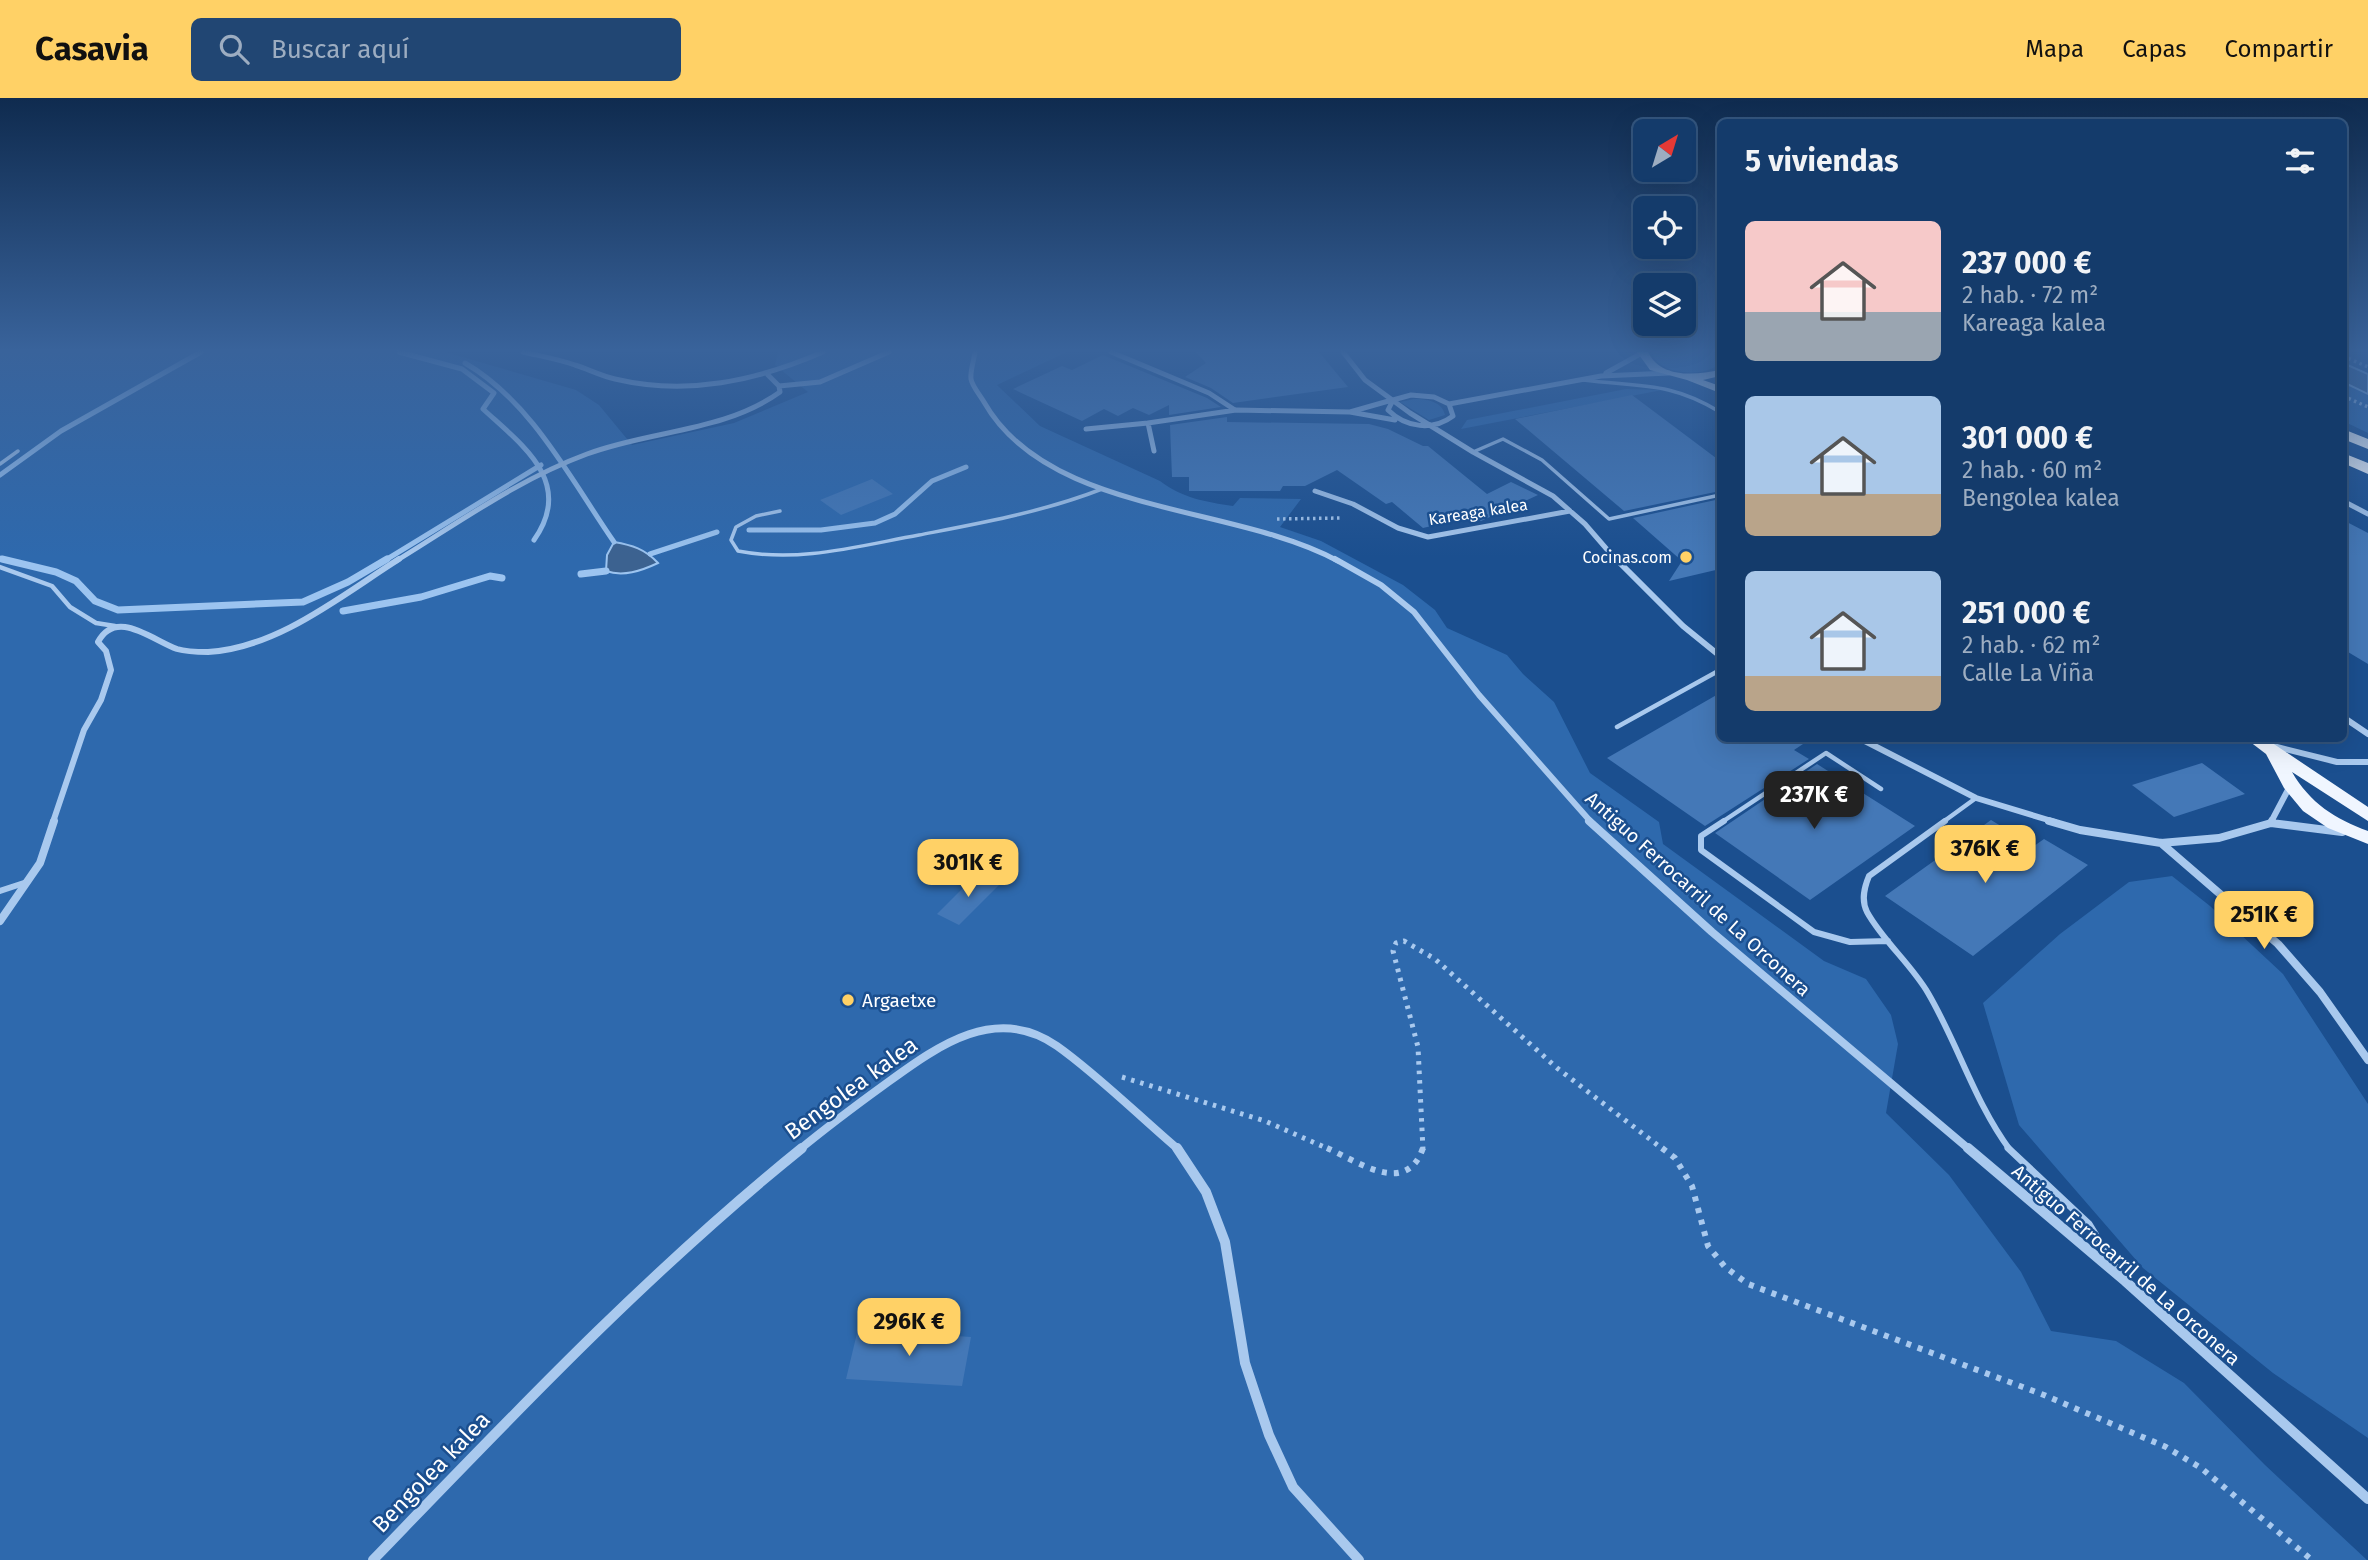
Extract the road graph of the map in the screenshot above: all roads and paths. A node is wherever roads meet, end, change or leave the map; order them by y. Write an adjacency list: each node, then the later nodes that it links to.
1 (727, 420): 29 (street)
2 (994, 420): 19 (street, Antiguo Ferrocarril de La Orconera)
3 (1167, 420): 8 (street)
4 (1396, 420): 7 (street)
5 (1422, 420): 9 (street, Kareaga kalea)
6 (1446, 420): 9 (street)
7 (1400, 421): 9 (street)
8 (1148, 423): 10 (street); 14 (street)
9 (1430, 426): 15 (street, Kareaga kalea)
10 (1086, 429)
11 (2347, 435): 12 (highway)
12 (2368, 445)
13 (18, 451): 17 (lane)
14 (1154, 451)
15 (1473, 452): 21 (lane); 23 (street, Kareaga kalea)
16 (2347, 459): 18 (highway)
17 (0, 464)
18 (2368, 469)
19 (1102, 489): 24 (lane); 53 (street, Antiguo Ferrocarril de La Orconera)
20 (1315, 491): 27 (street, Kareaga kalea)
21 (1717, 496)
22 (2347, 503): 25 (street)
23 (1570, 511): 27 (street, Kareaga kalea); 30 (street, Kareaga kalea)
24 (780, 512)
25 (2368, 514)
26 (1276, 519): 27 (path)
27 (1384, 521)
28 (0, 567): 29 (lane)
29 (117, 627): 47 (street)
30 (1717, 654)
31 (1717, 672): 33 (lane)
32 (2347, 720): 34 (street)
33 (1617, 727)
34 (2368, 734)
35 (1867, 742): 42 (street)
36 (2258, 742): 38 (main road)
37 (2262, 742): 39 (street)
38 (2273, 752): 40 (main road); 43 (main road)
39 (2368, 762)
40 (2290, 786): 44 (street); 45 (main road)
41 (1881, 789): 50 (lane)
42 (1976, 798): 46 (street); 50 (lane)
43 (2368, 815)
44 (2271, 823): 45 (street); 46 (street)
45 (2362, 836)
46 (2161, 843): 51 (street)
47 (28, 882): 48 (lane); 49 (street)
48 (0, 891)
49 (0, 922)
50 (1888, 941): 53 (lane)
51 (2368, 1060)
52 (1080, 1066): 55 (street, Bengolea kalea); 56 (street, Bengolea kalea); 57 (path)
53 (2125, 1281): 54 (street, Antiguo Ferrocarril de La Orconera)
54 (2368, 1499)
55 (373, 1560)
56 (1359, 1560)
57 (2312, 1560)

